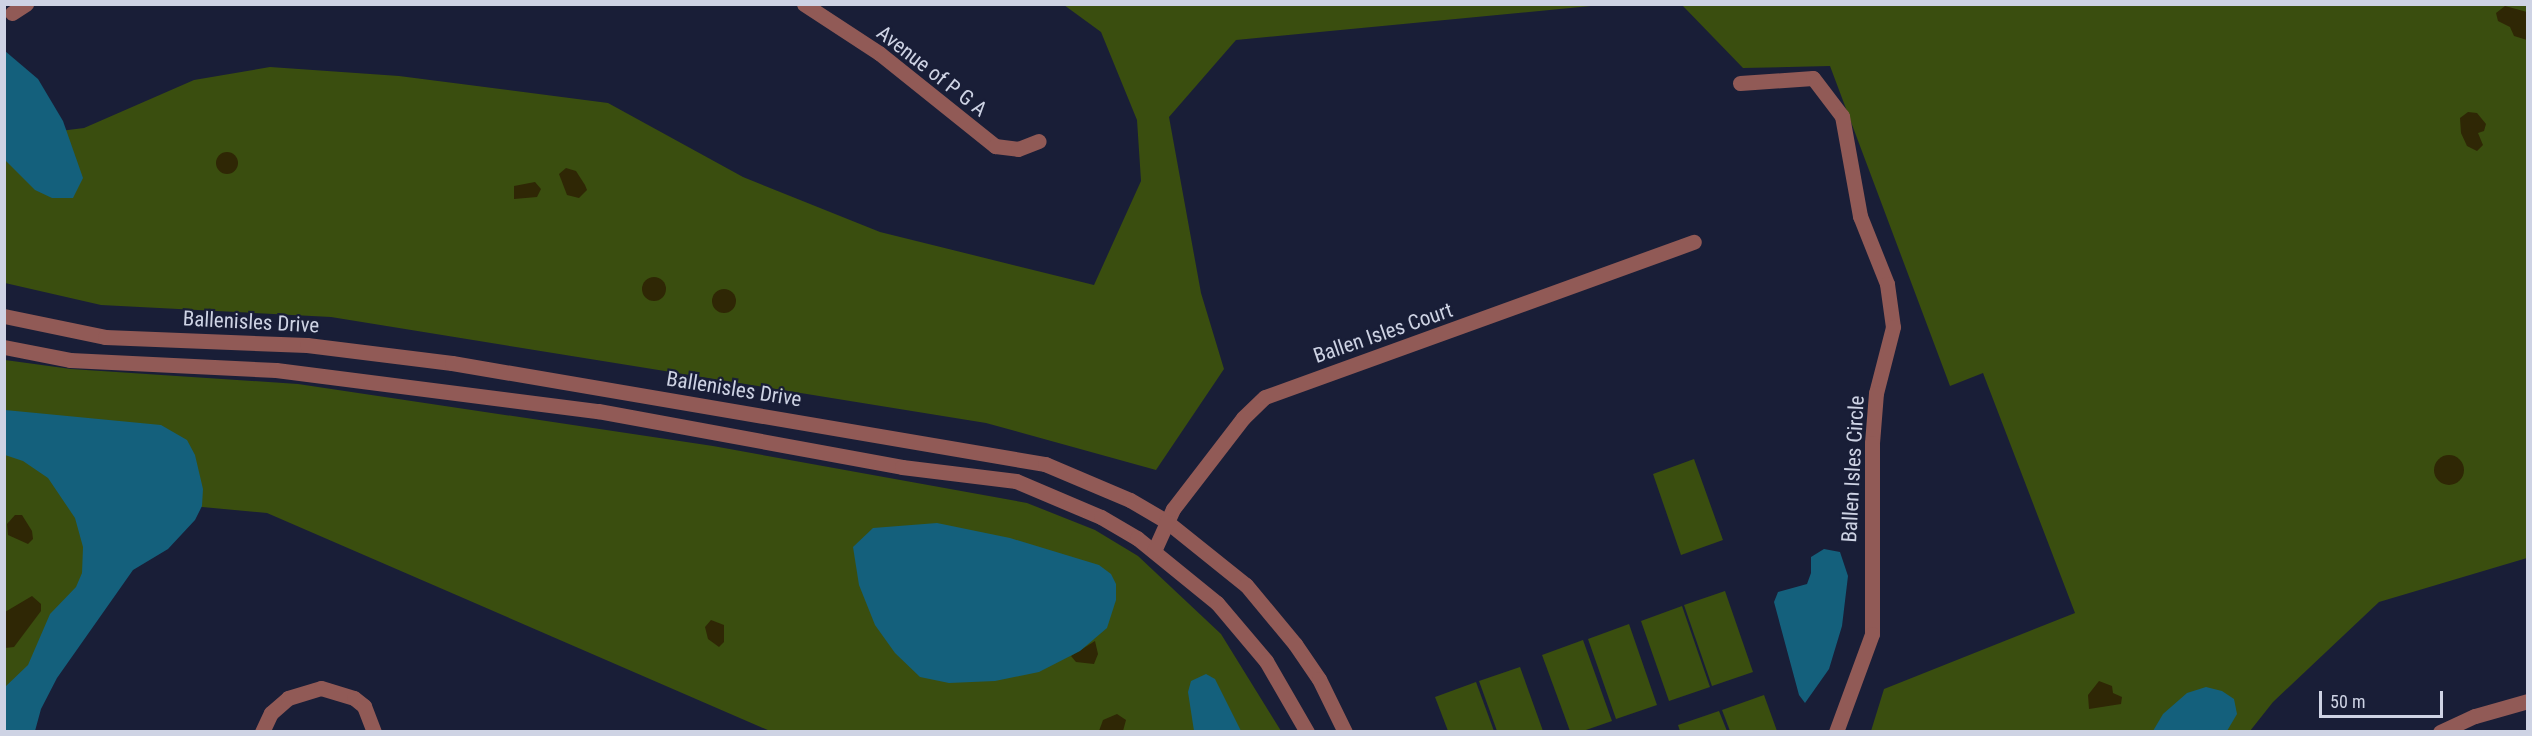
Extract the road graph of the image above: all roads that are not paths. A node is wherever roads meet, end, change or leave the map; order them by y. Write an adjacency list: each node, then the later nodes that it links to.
1 (26, 4): 3 (street)
2 (804, 4): 5 (street, Avenue of P G A)
3 (12, 13)
4 (1740, 83): 16 (street, Ballen Isles Circle)
5 (1039, 141)
6 (1694, 242): 9 (street, Ballen Isles Court)
7 (4, 316): 9 (street, Ballenisles Drive)
8 (4, 347): 10 (street)
9 (1166, 520): 10 (street, Ballen Isles Court); 15 (street, Ballenisles Drive)
10 (1154, 551): 14 (street)
11 (2528, 701): 17 (street)
12 (262, 732): 13 (street)
13 (374, 732)
14 (1307, 732)
15 (1345, 732)
16 (1836, 732)
17 (2440, 732)

